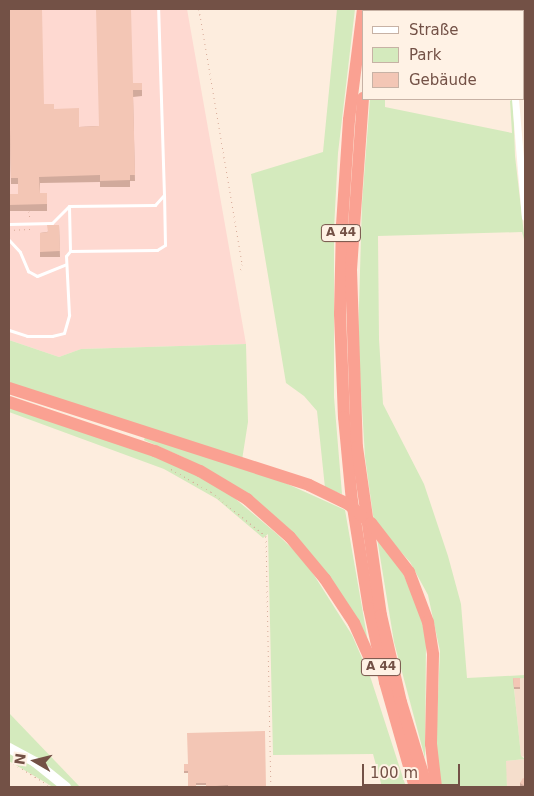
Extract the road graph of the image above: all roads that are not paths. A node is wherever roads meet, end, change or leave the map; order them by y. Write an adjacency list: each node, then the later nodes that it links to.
1 (158, 9): 5 (lane)
2 (362, 17): 15 (highway, A 44)
3 (363, 100): 15 (highway, A 44)
4 (515, 100): 7 (street)
5 (164, 195): 6 (lane); 10 (lane)
6 (69, 206): 8 (lane); 10 (lane)
7 (525, 217)
8 (9, 224)
9 (9, 240): 11 (lane)
10 (70, 251): 11 (lane)
11 (66, 264): 12 (lane)
12 (9, 330)
13 (9, 388): 21 (highway)
14 (9, 402): 18 (highway)
15 (353, 462): 16 (highway, A 44)
16 (364, 546): 18 (highway, A 44); 20 (highway, A 44)
17 (9, 748): 19 (street)
18 (413, 782)
19 (66, 787)
20 (426, 787)
21 (436, 787)

